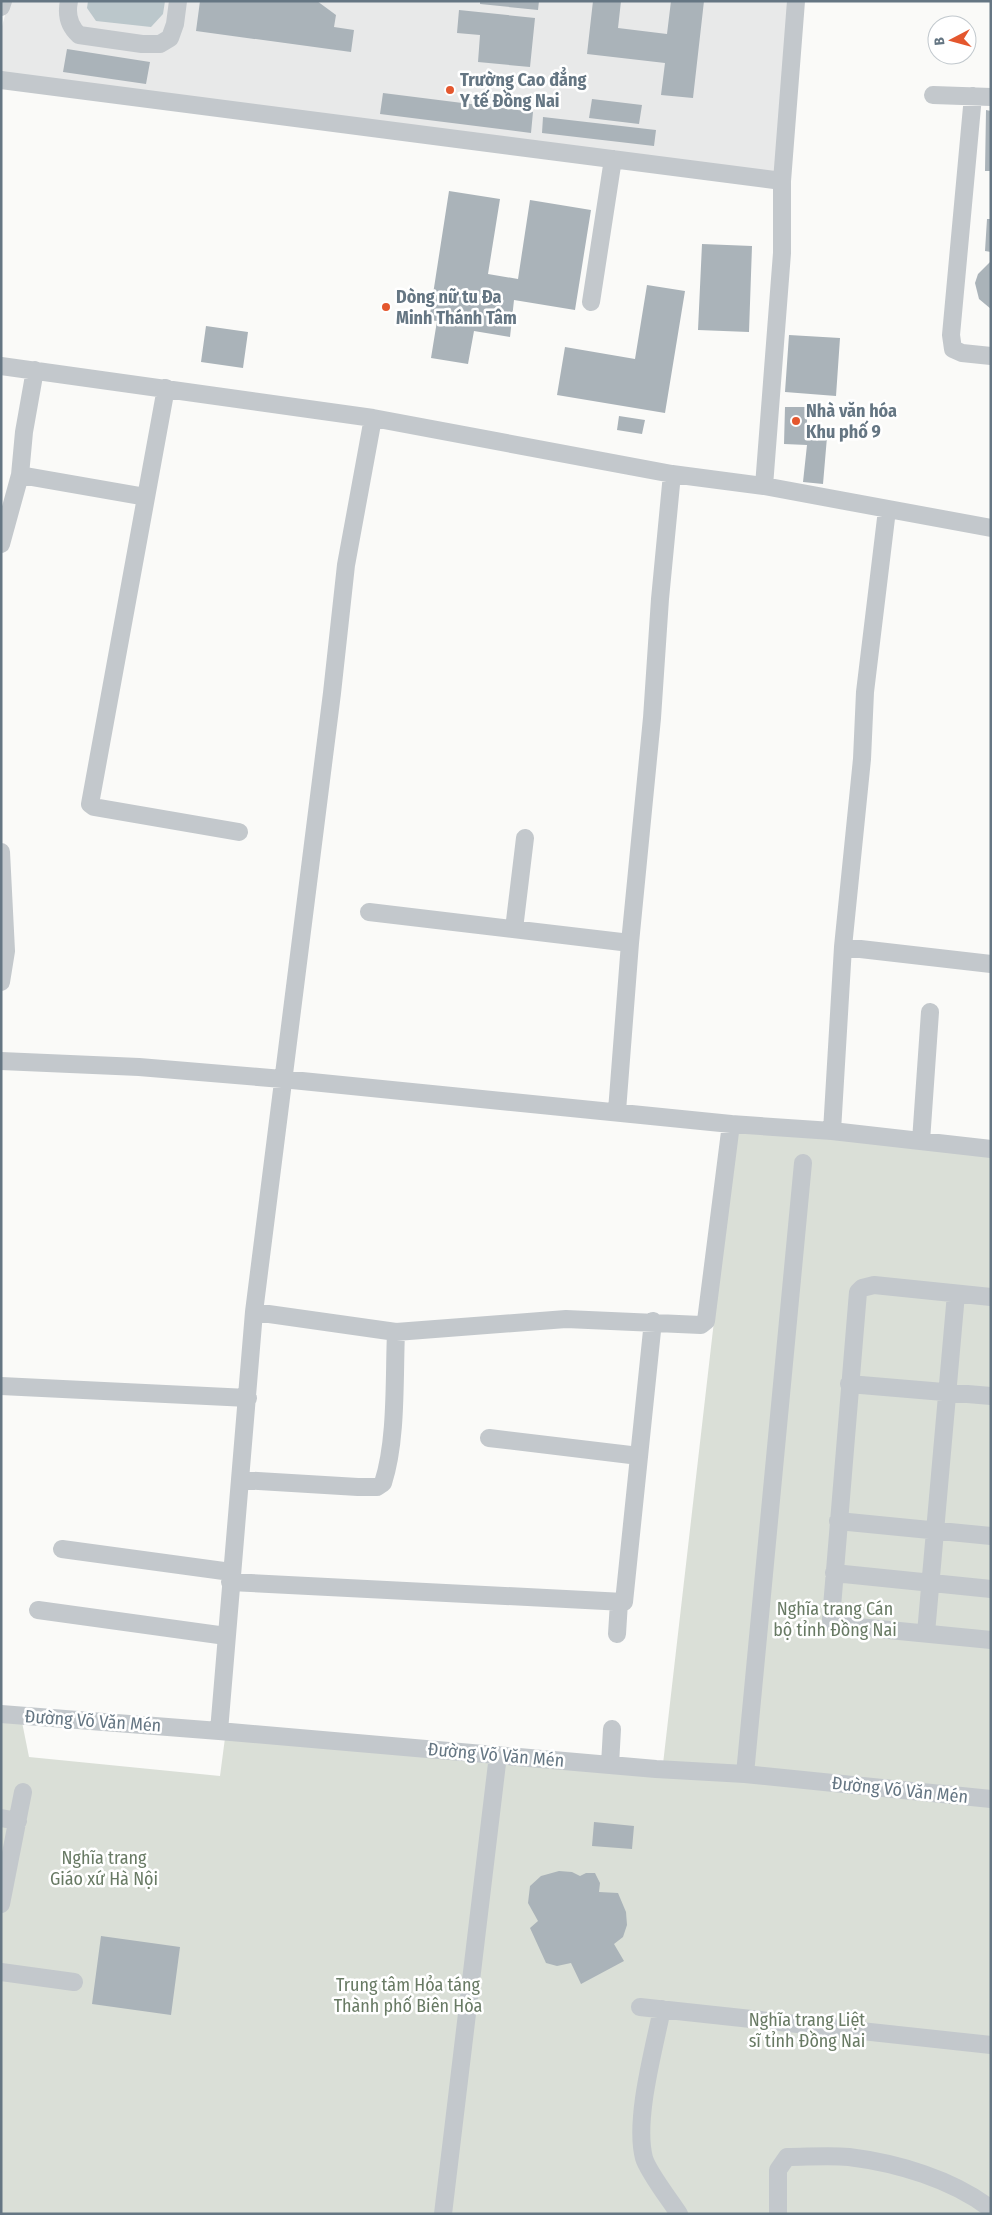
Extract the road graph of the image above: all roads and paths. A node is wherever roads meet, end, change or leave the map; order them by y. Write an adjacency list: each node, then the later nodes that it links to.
1 (3, 1): 5 (street)
2 (69, 1): 3 (street)
3 (178, 1)
4 (796, 1): 10 (street)
5 (1, 7)
6 (1, 80): 9 (street)
7 (933, 95): 8 (street)
8 (982, 97): 12 (street)
9 (613, 159): 10 (street); 11 (street)
10 (782, 181): 19 (street)
11 (591, 302)
12 (991, 356)
13 (1, 366): 14 (street)
14 (34, 370): 15 (street); 18 (street)
15 (166, 388): 16 (street); 20 (street)
16 (373, 418): 17 (street); 35 (street)
17 (672, 474): 19 (street); 29 (street)
18 (20, 476): 20 (street); 23 (street)
19 (764, 486): 21 (street)
20 (146, 497): 24 (street)
21 (887, 510): 22 (street); 30 (street)
22 (991, 528)
23 (1, 544)
24 (239, 832)
25 (525, 838): 28 (street)
26 (1, 852): 32 (street)
27 (369, 912): 28 (street)
28 (514, 929): 29 (street)
29 (630, 943): 36 (street)
30 (843, 947): 31 (street); 38 (street)
31 (991, 964)
32 (1, 982)
33 (930, 1012): 39 (street)
34 (1, 1061): 35 (street)
35 (282, 1079): 36 (street); 44 (street)
36 (617, 1111): 37 (street)
37 (731, 1124): 38 (street); 45 (street)
38 (832, 1130): 39 (street)
39 (921, 1141): 40 (street)
40 (991, 1149)
41 (804, 1163): 74 (street)
42 (956, 1294): 43 (street); 47 (street); 49 (street)
43 (991, 1298)
44 (254, 1312): 46 (street); 51 (street)
45 (653, 1321): 46 (street); 53 (street)
46 (396, 1332): 54 (street)
47 (849, 1384): 49 (street); 55 (street)
48 (1, 1386): 51 (street)
49 (948, 1392): 50 (street); 56 (street)
50 (991, 1396)
51 (248, 1398): 54 (street)
52 (489, 1438): 53 (street)
53 (639, 1456): 63 (street)
54 (240, 1480): 60 (street)
55 (838, 1521): 56 (street); 59 (street)
56 (936, 1531): 57 (street); 61 (street)
57 (991, 1536)
58 (62, 1549): 60 (street)
59 (834, 1573): 61 (street); 66 (street)
60 (231, 1577): 63 (street); 67 (street)
61 (931, 1583): 62 (street); 66 (street)
62 (991, 1589)
63 (619, 1602): 65 (street)
64 (38, 1610): 67 (street)
65 (617, 1634)
66 (926, 1634): 68 (street)
67 (226, 1636): 71 (street)
68 (991, 1640)
69 (1, 1714): 71 (street, Đường Võ Văn Mén)
70 (612, 1729): 73 (street)
71 (219, 1731): 72 (street, Đường Võ Văn Mén)
72 (498, 1755): 73 (street, Đường Võ Văn Mén); 86 (street)
73 (610, 1765): 74 (street, Đường Võ Văn Mén)
74 (745, 1774): 76 (street, Đường Võ Văn Mén)
75 (24, 1792): 77 (street)
76 (991, 1799)
77 (10, 1819): 78 (street)
78 (5, 1865): 79 (street)
79 (1, 1904)
80 (1, 1972): 81 (street)
81 (74, 1982)
82 (640, 2007): 83 (street)
83 (662, 2009): 84 (street); 87 (street)
84 (991, 2045)
85 (991, 2209): 88 (street)
86 (443, 2214)
87 (679, 2214)
88 (778, 2214)

